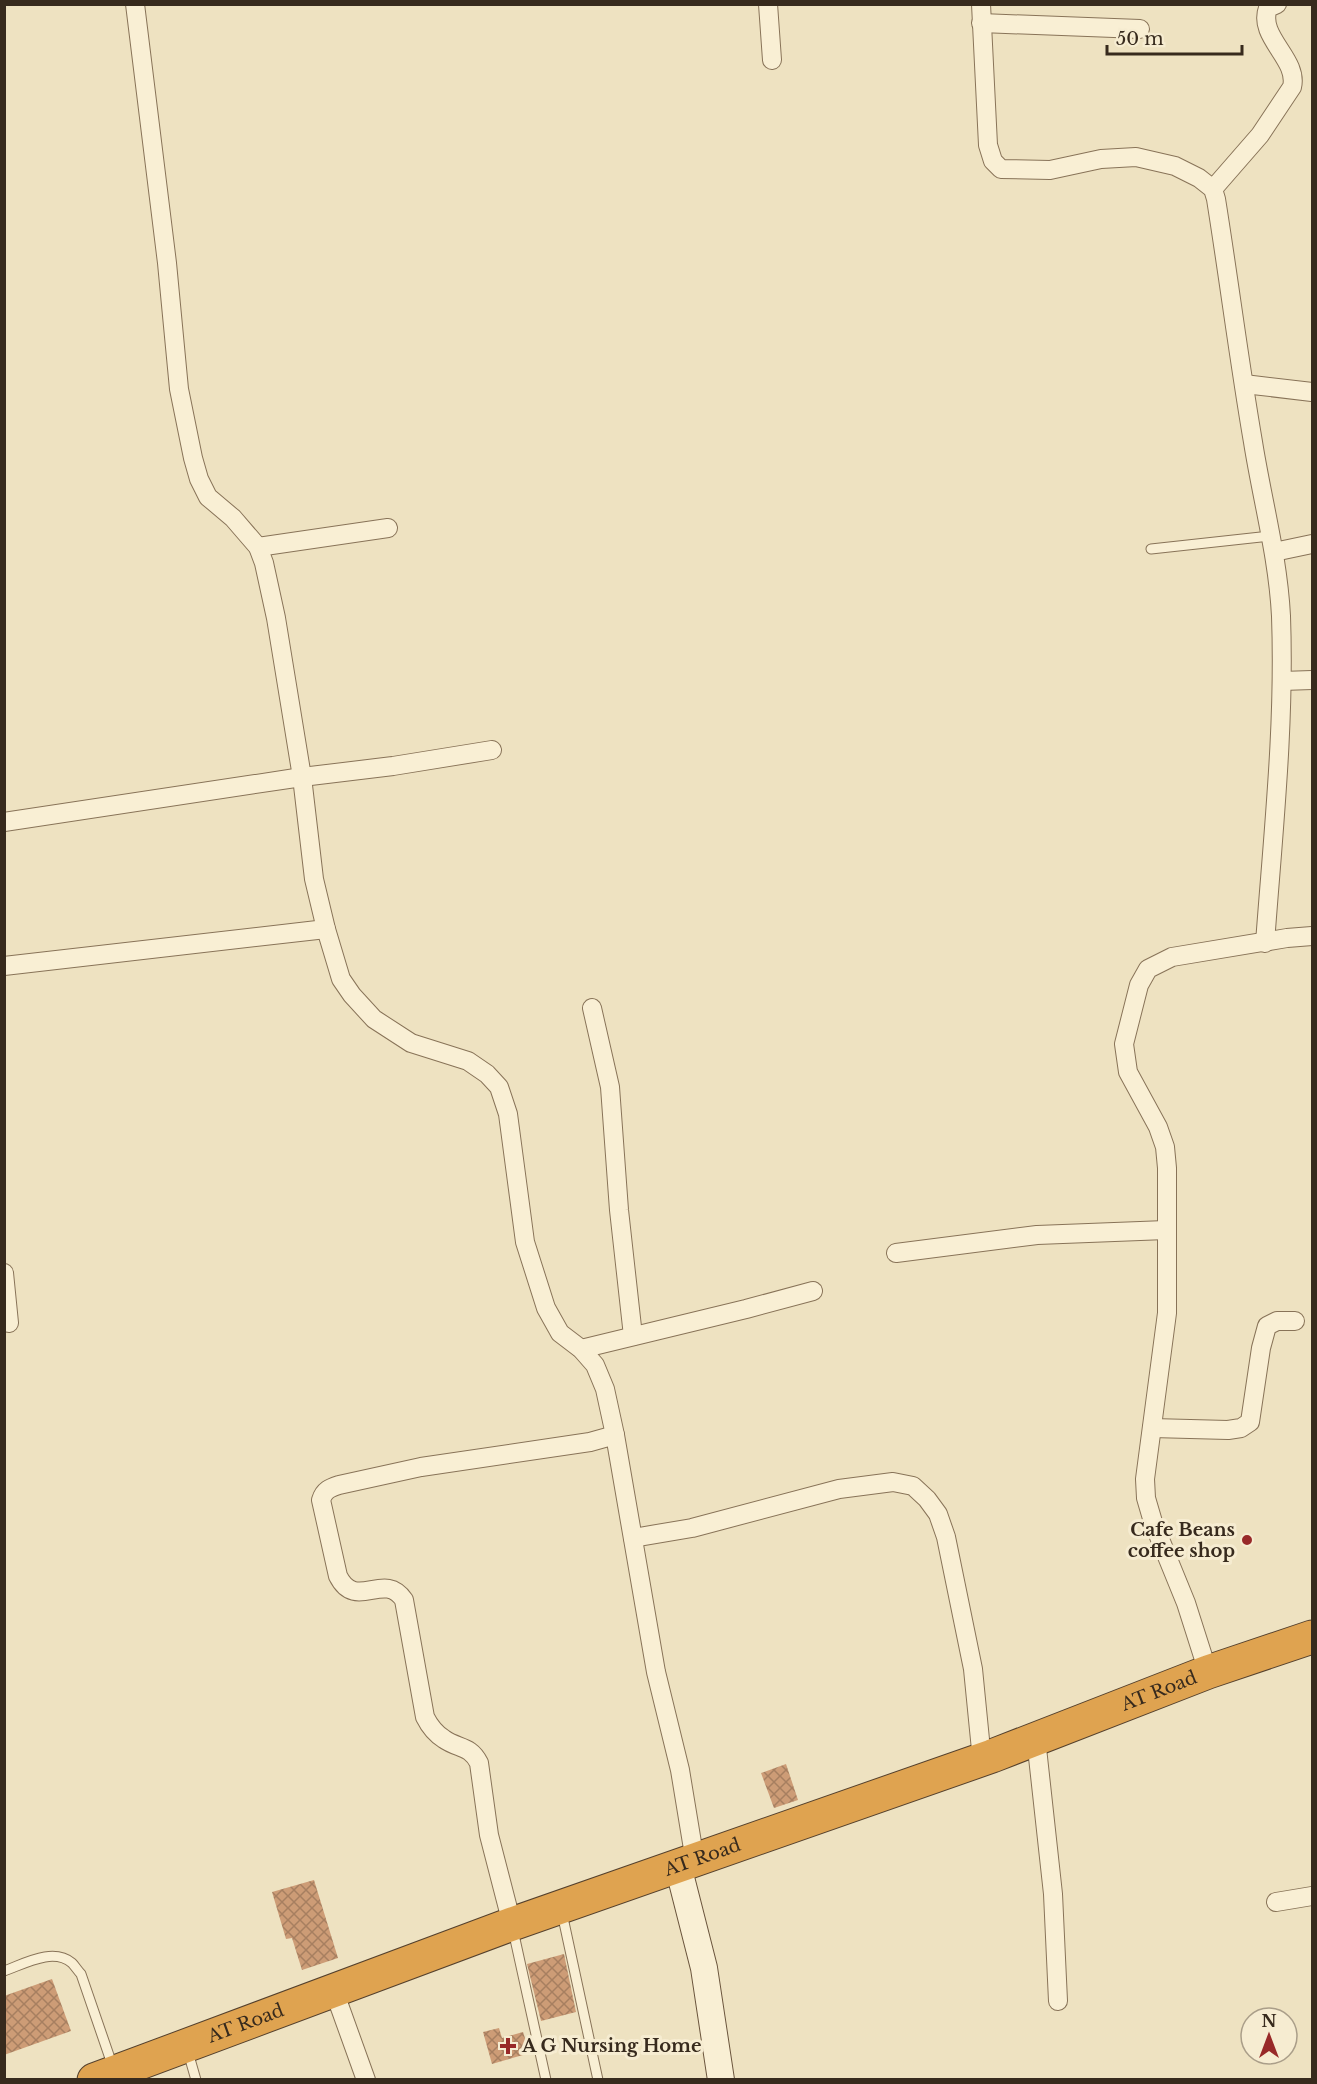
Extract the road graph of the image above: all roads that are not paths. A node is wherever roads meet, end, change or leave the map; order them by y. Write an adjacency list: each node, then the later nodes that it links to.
1 (135, 4): 14 (street)
2 (768, 4): 7 (street)
3 (981, 4): 5 (street)
4 (1277, 4): 8 (street)
5 (981, 23): 6 (street); 8 (street)
6 (1140, 28)
7 (772, 60)
8 (1213, 189): 9 (street)
9 (1244, 384): 10 (street); 13 (street)
10 (1312, 392)
11 (388, 528): 14 (street)
12 (1312, 543): 13 (street)
13 (1272, 544): 15 (lane); 17 (street)
14 (258, 546): 19 (street)
15 (1150, 549)
16 (1312, 680): 17 (street)
17 (1282, 681): 23 (street)
18 (492, 750): 19 (street)
19 (302, 777): 20 (street); 21 (street)
20 (4, 822)
21 (326, 929): 24 (street); 33 (street)
22 (1312, 936): 23 (street)
23 (1265, 943): 26 (street)
24 (4, 966)
25 (592, 1008): 32 (street)
26 (1166, 1230): 27 (street); 34 (street)
27 (896, 1253)
28 (4, 1273): 31 (street)
29 (813, 1291): 32 (street)
30 (1295, 1321): 34 (street)
31 (9, 1323)
32 (633, 1336): 33 (street)
33 (581, 1349): 35 (street)
34 (1152, 1428): 38 (street)
35 (615, 1435): 36 (street); 45 (street)
36 (633, 1538): 40 (street); 41 (street)
37 (1312, 1637): 38 (highway, AT Road)
38 (1208, 1672): 39 (highway, AT Road)
39 (1036, 1739): 40 (highway, AT Road); 48 (street)
40 (982, 1760): 41 (highway, AT Road)
41 (686, 1864): 44 (highway, AT Road); 55 (street)
42 (1312, 1896): 43 (street)
43 (1276, 1902)
44 (561, 1907): 45 (highway, AT Road); 54 (lane)
45 (512, 1924): 47 (highway, AT Road); 53 (lane)
46 (4, 1971): 50 (lane)
47 (334, 1991): 49 (highway, AT Road); 52 (street)
48 (1058, 2001)
49 (186, 2046): 50 (highway, AT Road); 51 (lane)
50 (120, 2072)
51 (196, 2079)
52 (366, 2079)
53 (546, 2079)
54 (598, 2079)
55 (721, 2079)

